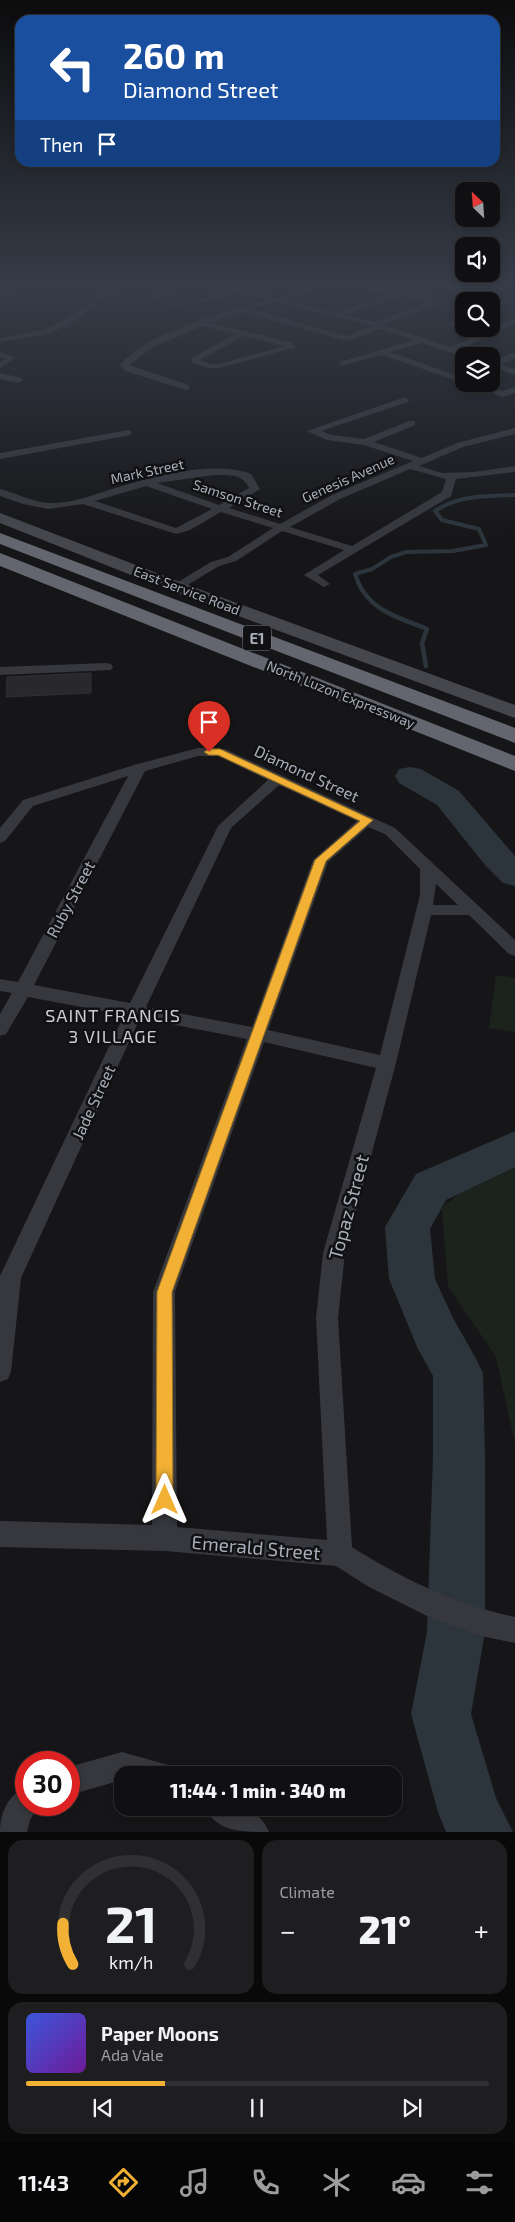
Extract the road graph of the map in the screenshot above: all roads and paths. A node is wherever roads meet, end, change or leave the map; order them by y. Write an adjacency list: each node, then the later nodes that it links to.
1 (133, 369): 6 (street)
2 (433, 369): 4 (street)
3 (0, 376): 5 (street)
4 (455, 377)
5 (19, 380)
6 (186, 387)
7 (515, 390): 8 (street)
8 (496, 392)
9 (405, 400): 13 (street)
10 (412, 423): 13 (street)
11 (515, 431): 15 (street, Genesis Avenue)
12 (128, 433): 14 (street)
13 (365, 442): 15 (street)
14 (0, 456)
15 (422, 461): 16 (street, Genesis Avenue)
16 (410, 466): 18 (street); 24 (street, Genesis Avenue)
17 (515, 469): 18 (street)
18 (452, 475): 26 (street)
19 (145, 483): 21 (street, Mark Street); 22 (street, Samson Street); 22 (street, Mark Street)
20 (0, 492): 21 (street, Mark Street)
21 (84, 501): 22 (street)
22 (221, 509): 24 (street, Samson Street)
23 (0, 518): 30 (main road, East Service Road)
24 (280, 528): 26 (street, Samson Street); 28 (street, Genesis Avenue)
25 (0, 538): 34 (highway, North Luzon Expressway / E1)
26 (352, 549): 29 (street)
27 (0, 559): 35 (highway, North Luzon Expressway / E1)
28 (232, 559): 30 (street)
29 (324, 584)
30 (183, 589): 33 (main road, East Service Road)
31 (107, 666): 32 (street)
32 (0, 671)
33 (515, 712)
34 (515, 736)
35 (515, 764)
36 (139, 768): 37 (street, Diamond Street); 39 (street, Diamond Street); 45 (street, Ruby Street)
37 (278, 778): 38 (street, Diamond Street); 46 (street, Jade Street)
38 (367, 820): 40 (street, Diamond Street); 48 (street)
39 (0, 838)
40 (428, 867): 41 (street, Topaz Street); 42 (street, Diamond Street)
41 (424, 910): 42 (street); 49 (street, Topaz Street)
42 (474, 910): 43 (street, Diamond Street)
43 (515, 950)
44 (0, 985): 45 (street)
45 (23, 990): 46 (street); 47 (street, Ruby Street)
46 (135, 1011): 48 (street); 50 (street, Jade Street)
47 (0, 1029)
48 (256, 1034): 49 (street); 52 (street)
49 (387, 1063): 53 (street, Topaz Street)
50 (0, 1371)
51 (0, 1534): 52 (street, Emerald Street)
52 (165, 1538): 53 (street, Emerald Street)
53 (340, 1554): 54 (street, Emerald Street)
54 (515, 1630)
55 (114, 1768): 56 (street)
56 (80, 1778)
57 (17, 1816): 59 (street)
58 (231, 1816): 60 (street)
59 (12, 1832)
60 (254, 1832)

